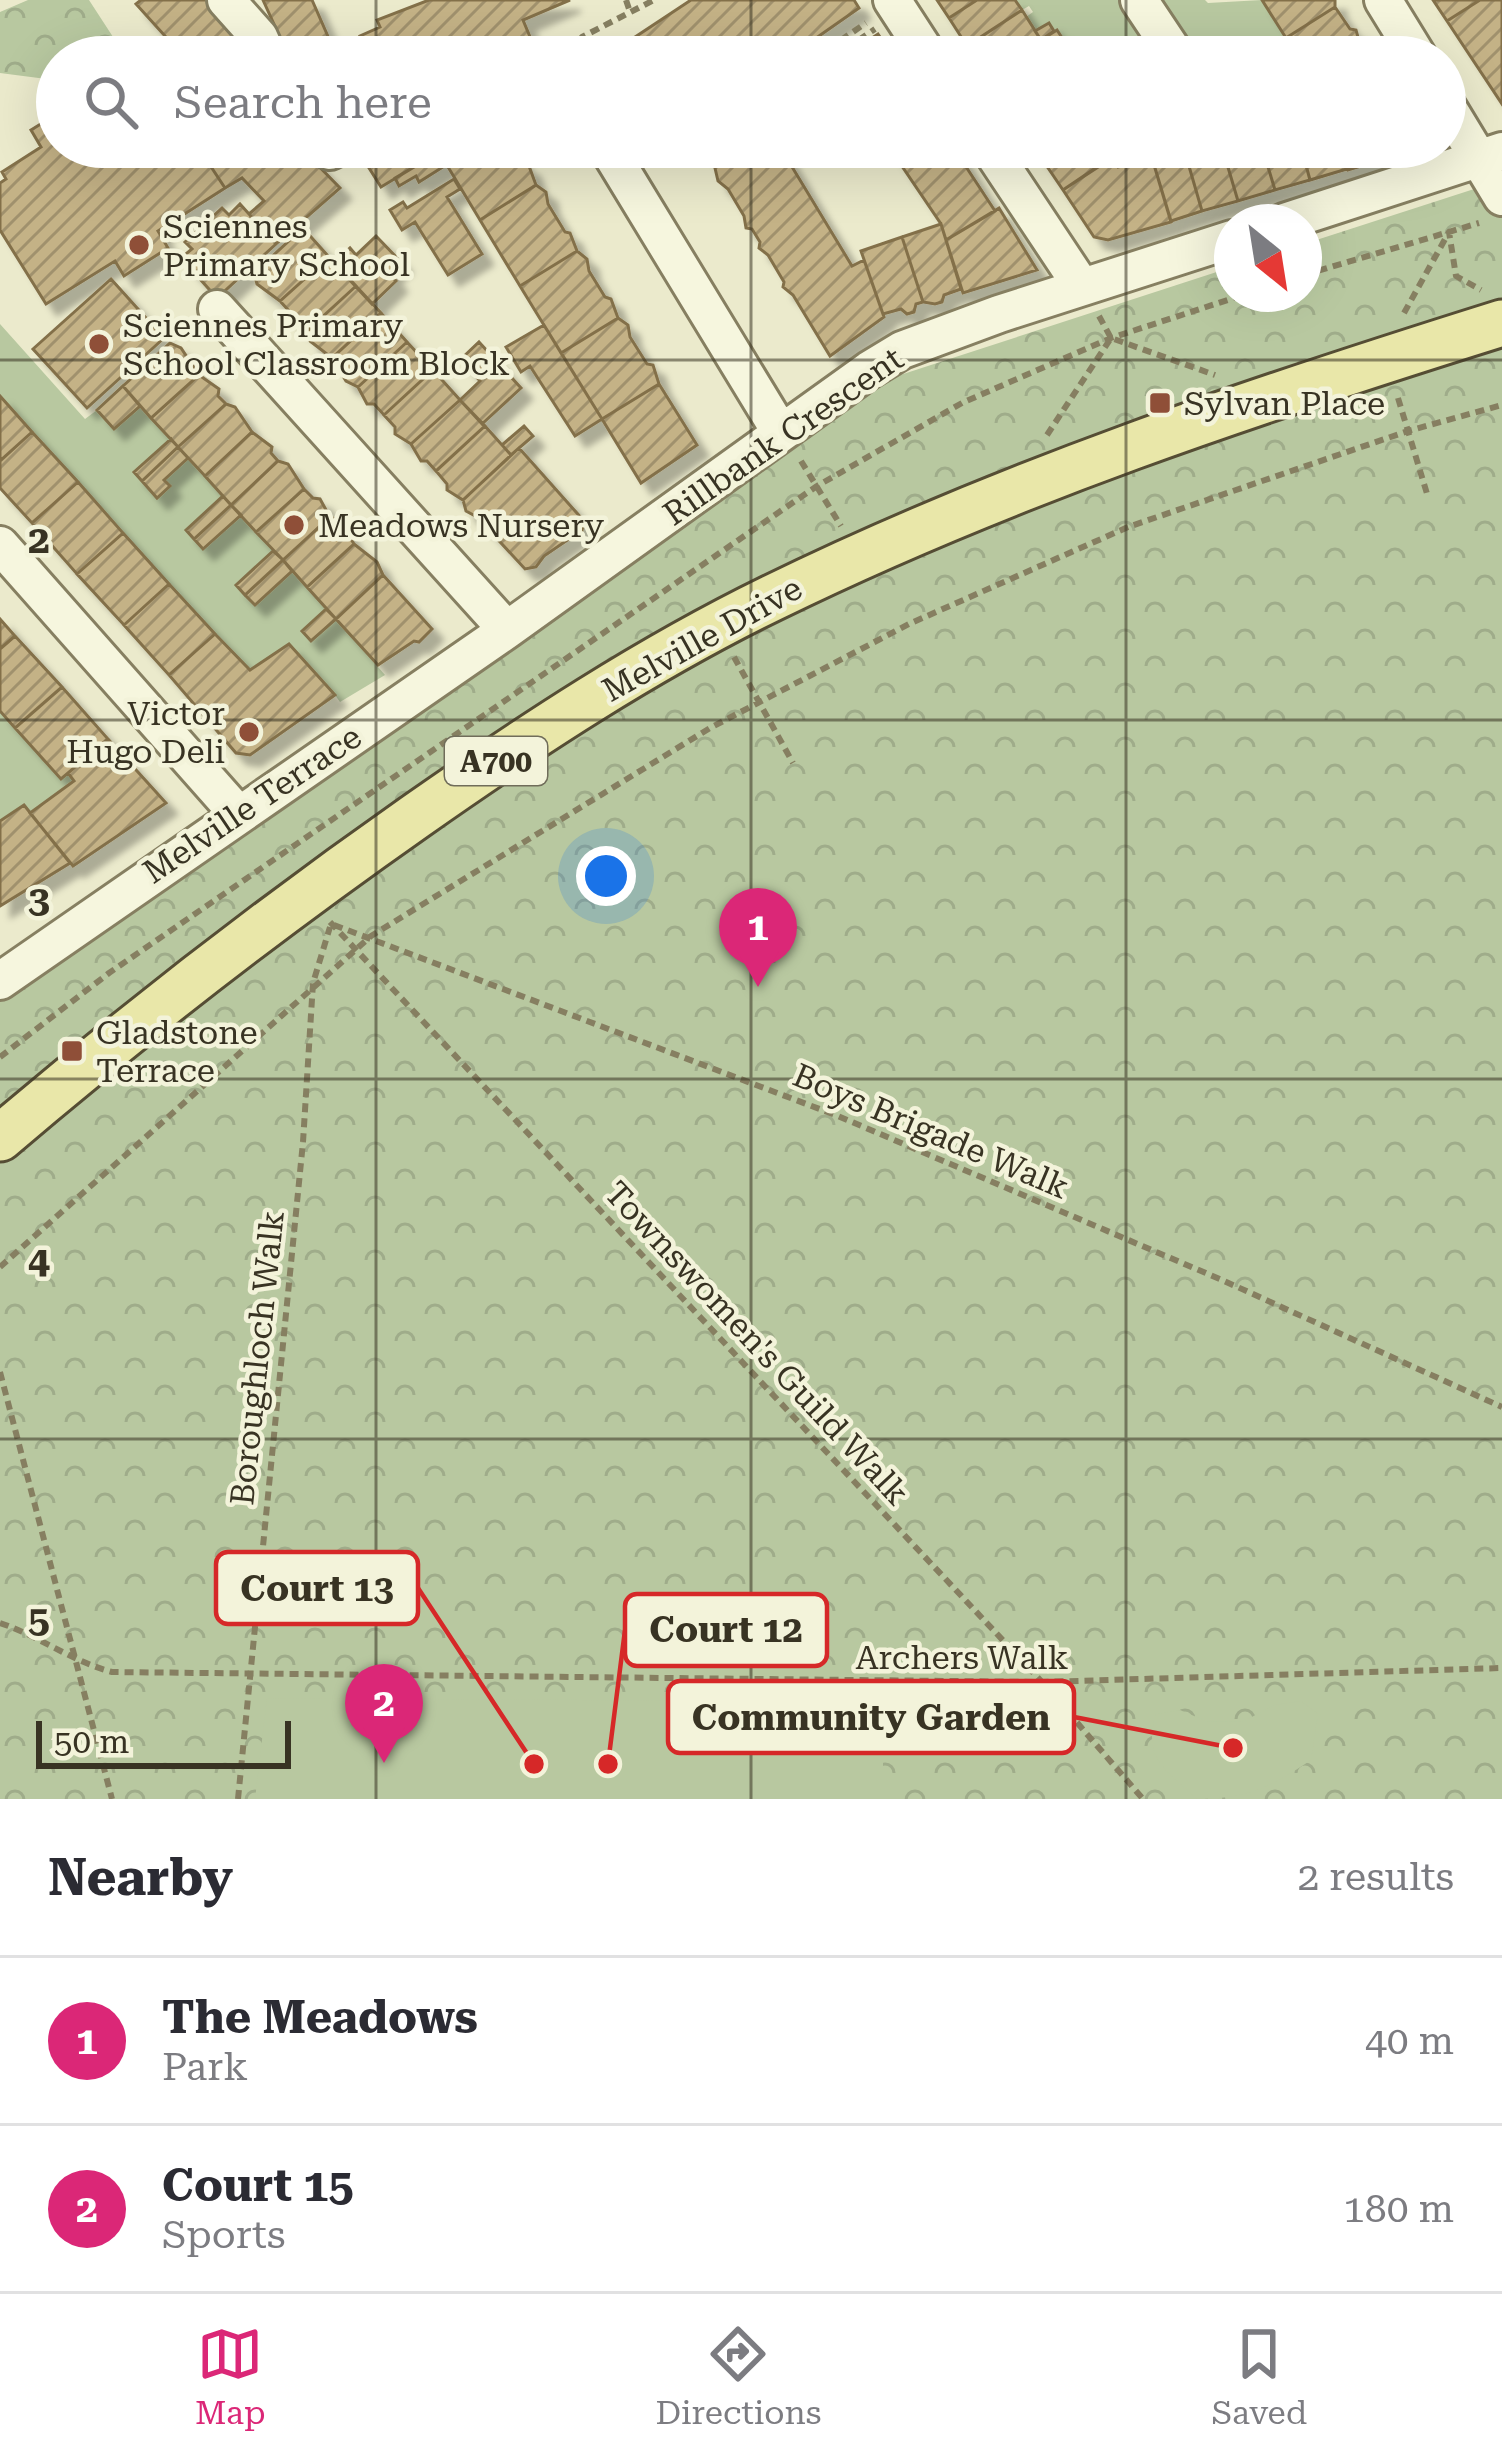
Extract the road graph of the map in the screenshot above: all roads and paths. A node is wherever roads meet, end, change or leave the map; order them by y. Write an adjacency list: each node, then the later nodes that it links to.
1 (226, 0): 8 (street)
2 (626, 0): 7 (path)
3 (654, 0): 7 (path)
4 (892, 0): 12 (street)
5 (1139, 0): 13 (street)
6 (1383, 0): 14 (street)
7 (630, 12): 9 (path)
8 (258, 36)
9 (584, 36)
10 (847, 36): 11 (path)
11 (864, 36)
12 (915, 36)
13 (1163, 36)
14 (1405, 36)
15 (1466, 127): 16 (street)
16 (1494, 159): 20 (street)
17 (620, 168): 34 (street)
18 (1003, 168): 25 (street)
19 (1464, 168): 21 (street)
20 (1493, 209): 22 (path)
21 (1322, 210)
22 (1449, 232): 24 (path); 27 (path); 29 (path)
23 (1214, 247): 25 (street, Rillbank Crescent)
24 (1322, 270)
25 (1089, 299): 28 (path); 34 (street, Rillbank Crescent)
26 (217, 309): 39 (street)
27 (1498, 310): 29 (main road, Melville Drive / A700)
28 (1111, 338): 30 (path); 33 (path)
29 (1390, 345): 32 (path); 38 (main road, Melville Drive / A700)
30 (1235, 382)
31 (1502, 405): 32 (path)
32 (1408, 431): 35 (path); 42 (path)
33 (1047, 435)
34 (789, 444): 36 (path); 39 (street, Rillbank Crescent)
35 (1428, 497)
36 (847, 536)
37 (0, 545): 44 (street)
38 (718, 628): 42 (path); 50 (main road, Melville Drive / A700)
39 (507, 630): 44 (street, Melville Terrace)
40 (532, 662): 41 (path)
41 (557, 691)
42 (759, 703): 43 (path); 46 (path)
43 (793, 764)
44 (238, 814): 48 (street, Melville Terrace)
45 (331, 923): 46 (path, Boys Brigade Walk); 47 (path, Townswomen's Guild Walk); 49 (path, Boroughloch Walk)
46 (371, 935): 47 (path); 53 (path, Boys Brigade Walk)
47 (354, 949): 49 (path); 58 (path, Townswomen's Guild Walk)
48 (0, 981)
49 (313, 983): 51 (path); 57 (path, Boroughloch Walk)
50 (0, 1138)
51 (0, 1267)
52 (0, 1372): 55 (path)
53 (1502, 1407)
54 (0, 1623): 55 (path, Archers Walk)
55 (78, 1663): 57 (path, Archers Walk); 59 (path)
56 (1502, 1671): 58 (path, Archers Walk)
57 (251, 1673): 58 (path, Archers Walk); 60 (path, Boroughloch Walk)
58 (1042, 1682): 61 (path, Townswomen's Guild Walk)
59 (112, 1799)
60 (238, 1799)
61 (1143, 1799)

